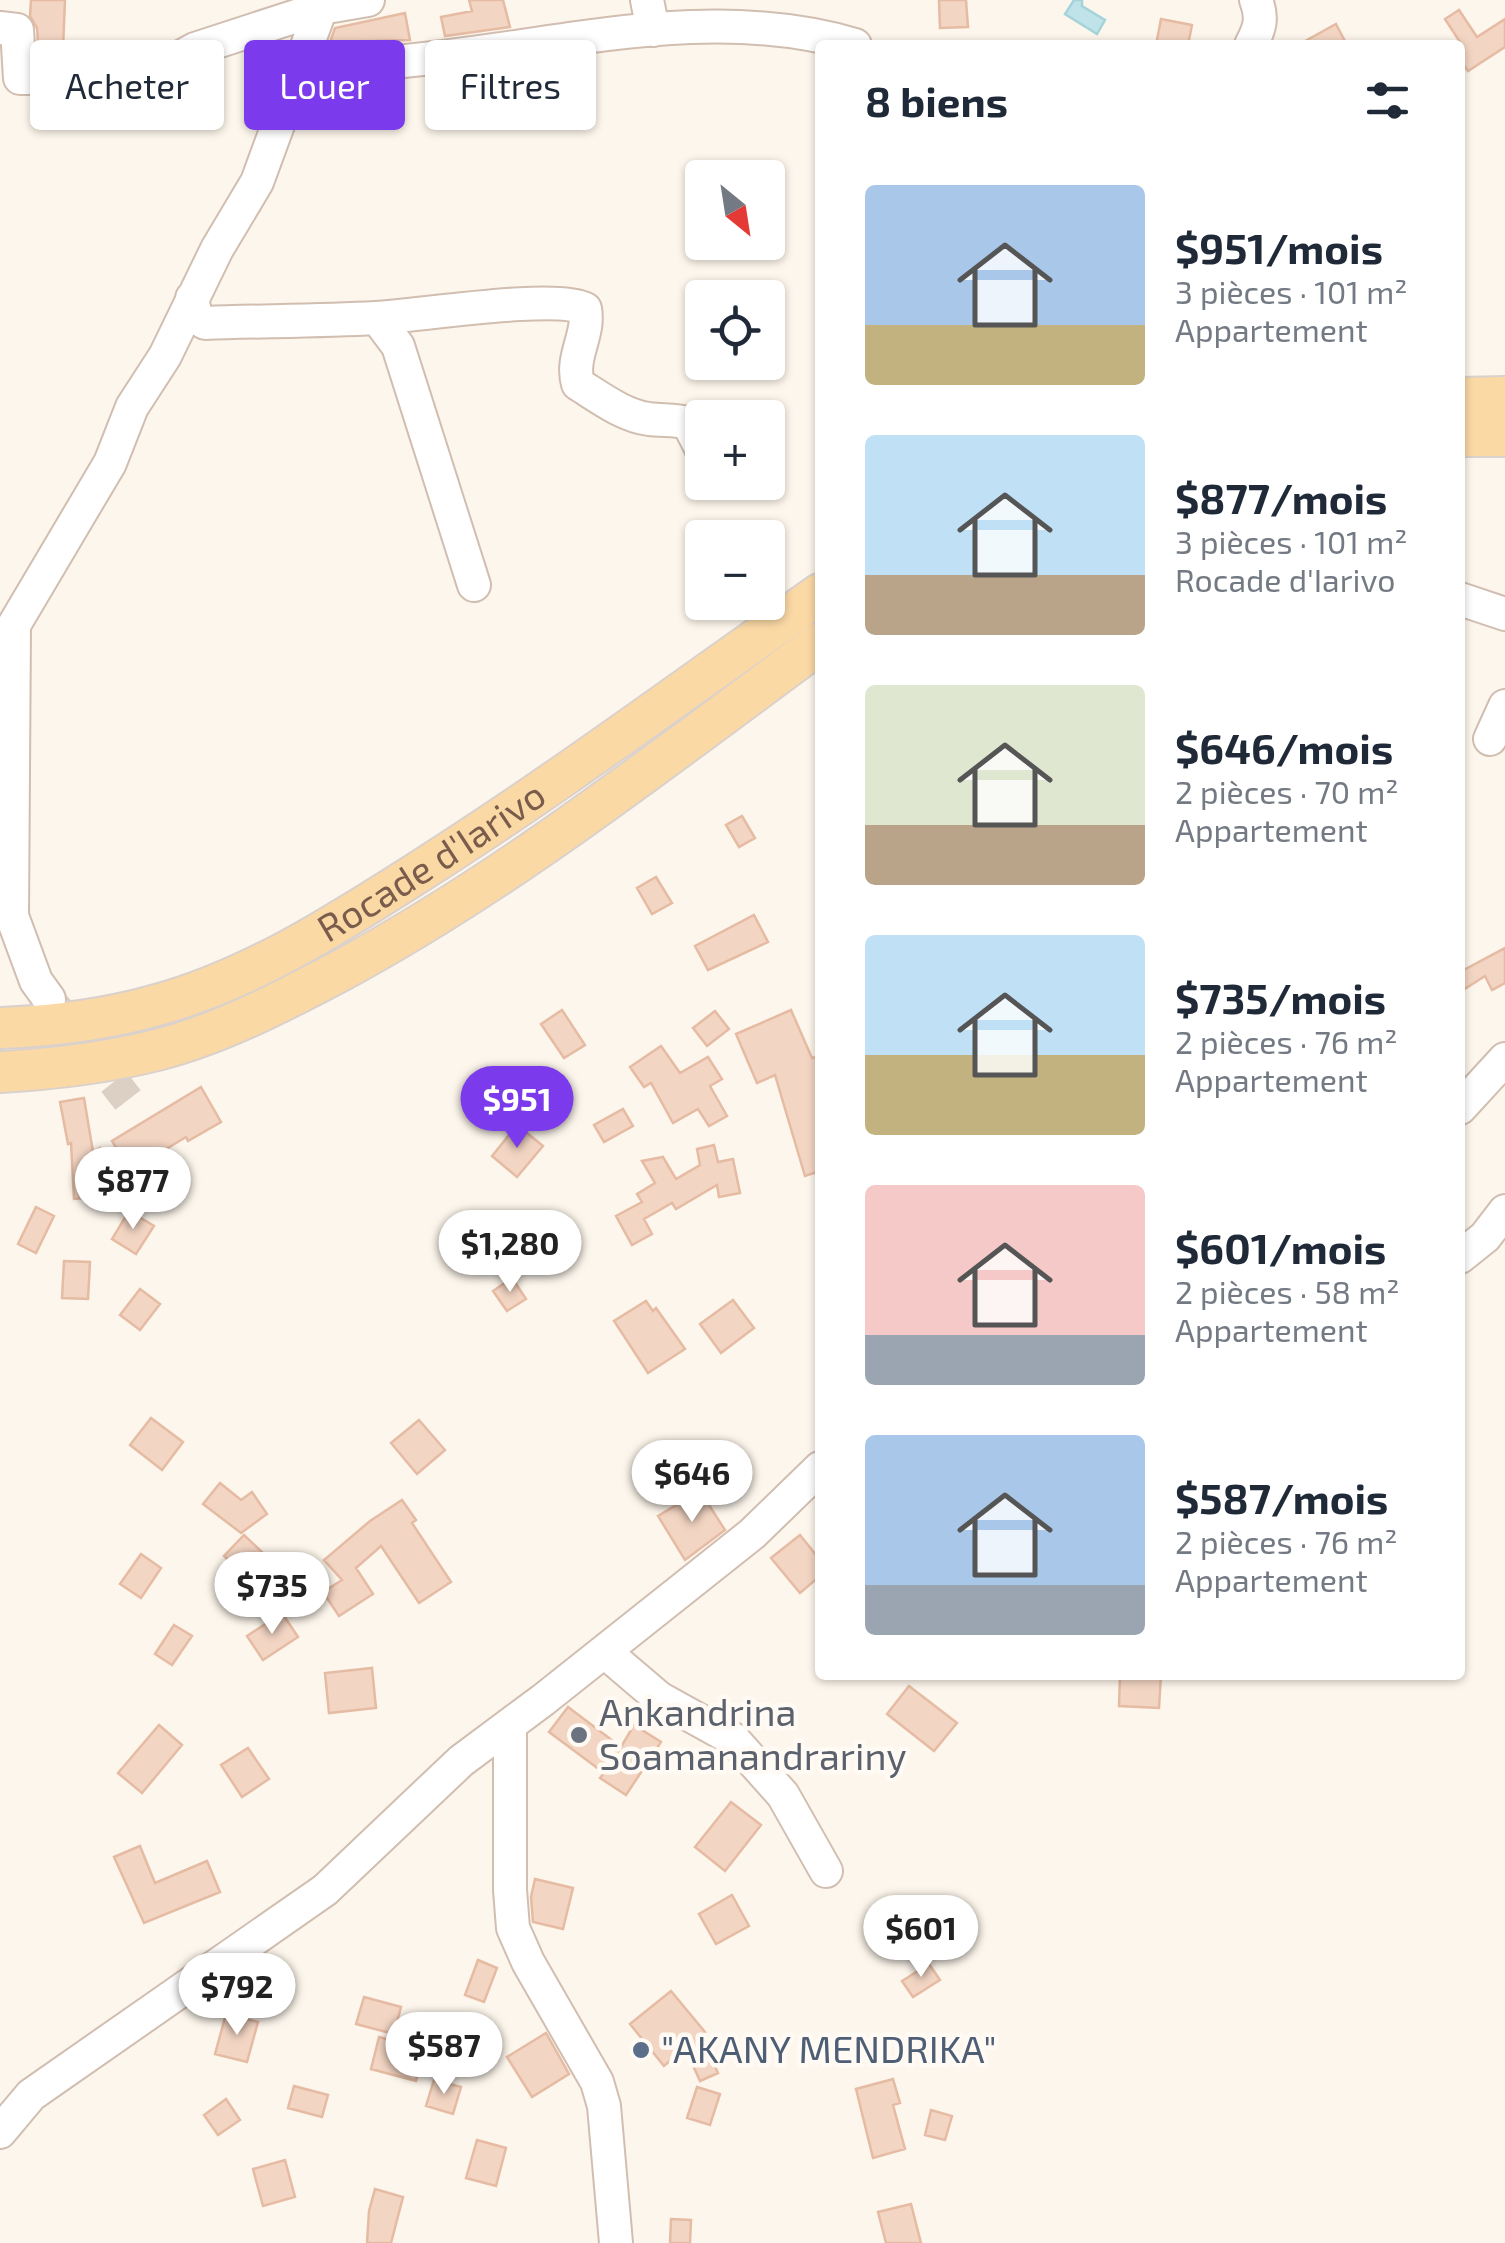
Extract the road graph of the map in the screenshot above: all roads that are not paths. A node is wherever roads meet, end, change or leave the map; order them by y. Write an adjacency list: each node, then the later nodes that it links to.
1 (368, 0): 3 (street)
2 (1256, 0): 8 (street)
3 (321, 4): 5 (street); 6 (street)
4 (650, 15): 7 (street); 9 (street)
5 (0, 28)
6 (308, 40)
7 (835, 40)
8 (1253, 40)
9 (405, 59)
10 (276, 130): 11 (street)
11 (192, 298): 12 (street); 25 (street)
12 (377, 318): 15 (street); 18 (street)
13 (1505, 397): 14 (main road)
14 (1465, 398)
15 (685, 422)
16 (1465, 436): 17 (main road)
17 (1505, 436)
18 (474, 585)
19 (815, 598): 26 (main road, Rocade d'Iarivo)
20 (1465, 601): 21 (street)
21 (1505, 614)
22 (815, 648): 28 (main road, Rocade d'Iarivo)
23 (1505, 706): 24 (street)
24 (1490, 739)
25 (49, 999)
26 (0, 1028)
27 (1505, 1059): 29 (street)
28 (0, 1072)
29 (1465, 1103)
30 (1505, 1211): 31 (street)
31 (1465, 1253)
32 (815, 1473): 33 (street)
33 (605, 1652): 34 (street); 35 (street)
34 (510, 1725): 36 (street); 37 (street)
35 (826, 1871)
36 (0, 2132)
37 (616, 2243)

